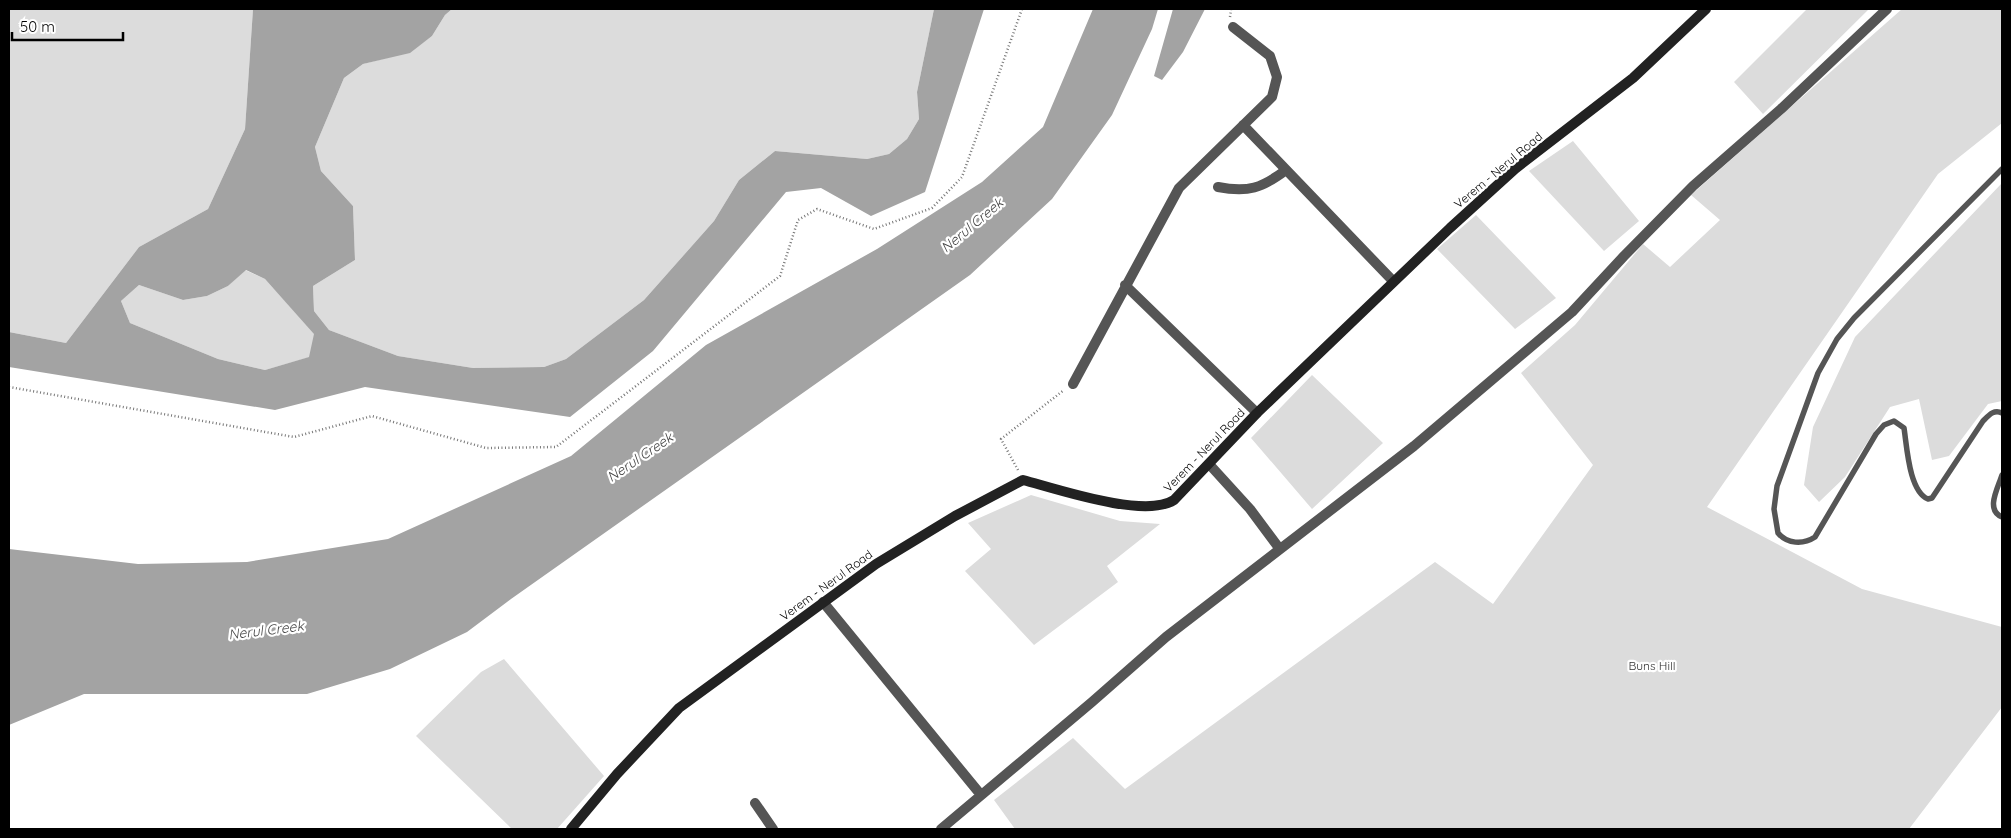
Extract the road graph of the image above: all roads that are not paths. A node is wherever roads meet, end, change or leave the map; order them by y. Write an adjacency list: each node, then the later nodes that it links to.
1 (1706, 9): 8 (main road, Verem - Nerul Road)
2 (1887, 9): 16 (street)
3 (1233, 27): 4 (street)
4 (1243, 125): 6 (street); 9 (street)
5 (2002, 169): 12 (lane)
6 (1286, 170): 7 (street); 8 (street)
7 (1218, 187)
8 (1393, 281): 11 (main road, Verem - Nerul Road)
9 (1125, 286): 10 (street); 11 (street)
10 (1073, 384)
11 (1257, 413): 13 (main road, Verem - Nerul Road)
12 (2002, 413)
13 (1209, 464): 16 (street); 17 (main road, Verem - Nerul Road)
14 (2002, 475): 15 (lane)
15 (2002, 517)
16 (1279, 548): 18 (street)
17 (823, 602): 18 (street); 20 (main road, Verem - Nerul Road)
18 (981, 795): 22 (street)
19 (755, 802): 21 (street)
20 (571, 829)
21 (773, 829)
22 (941, 829)

